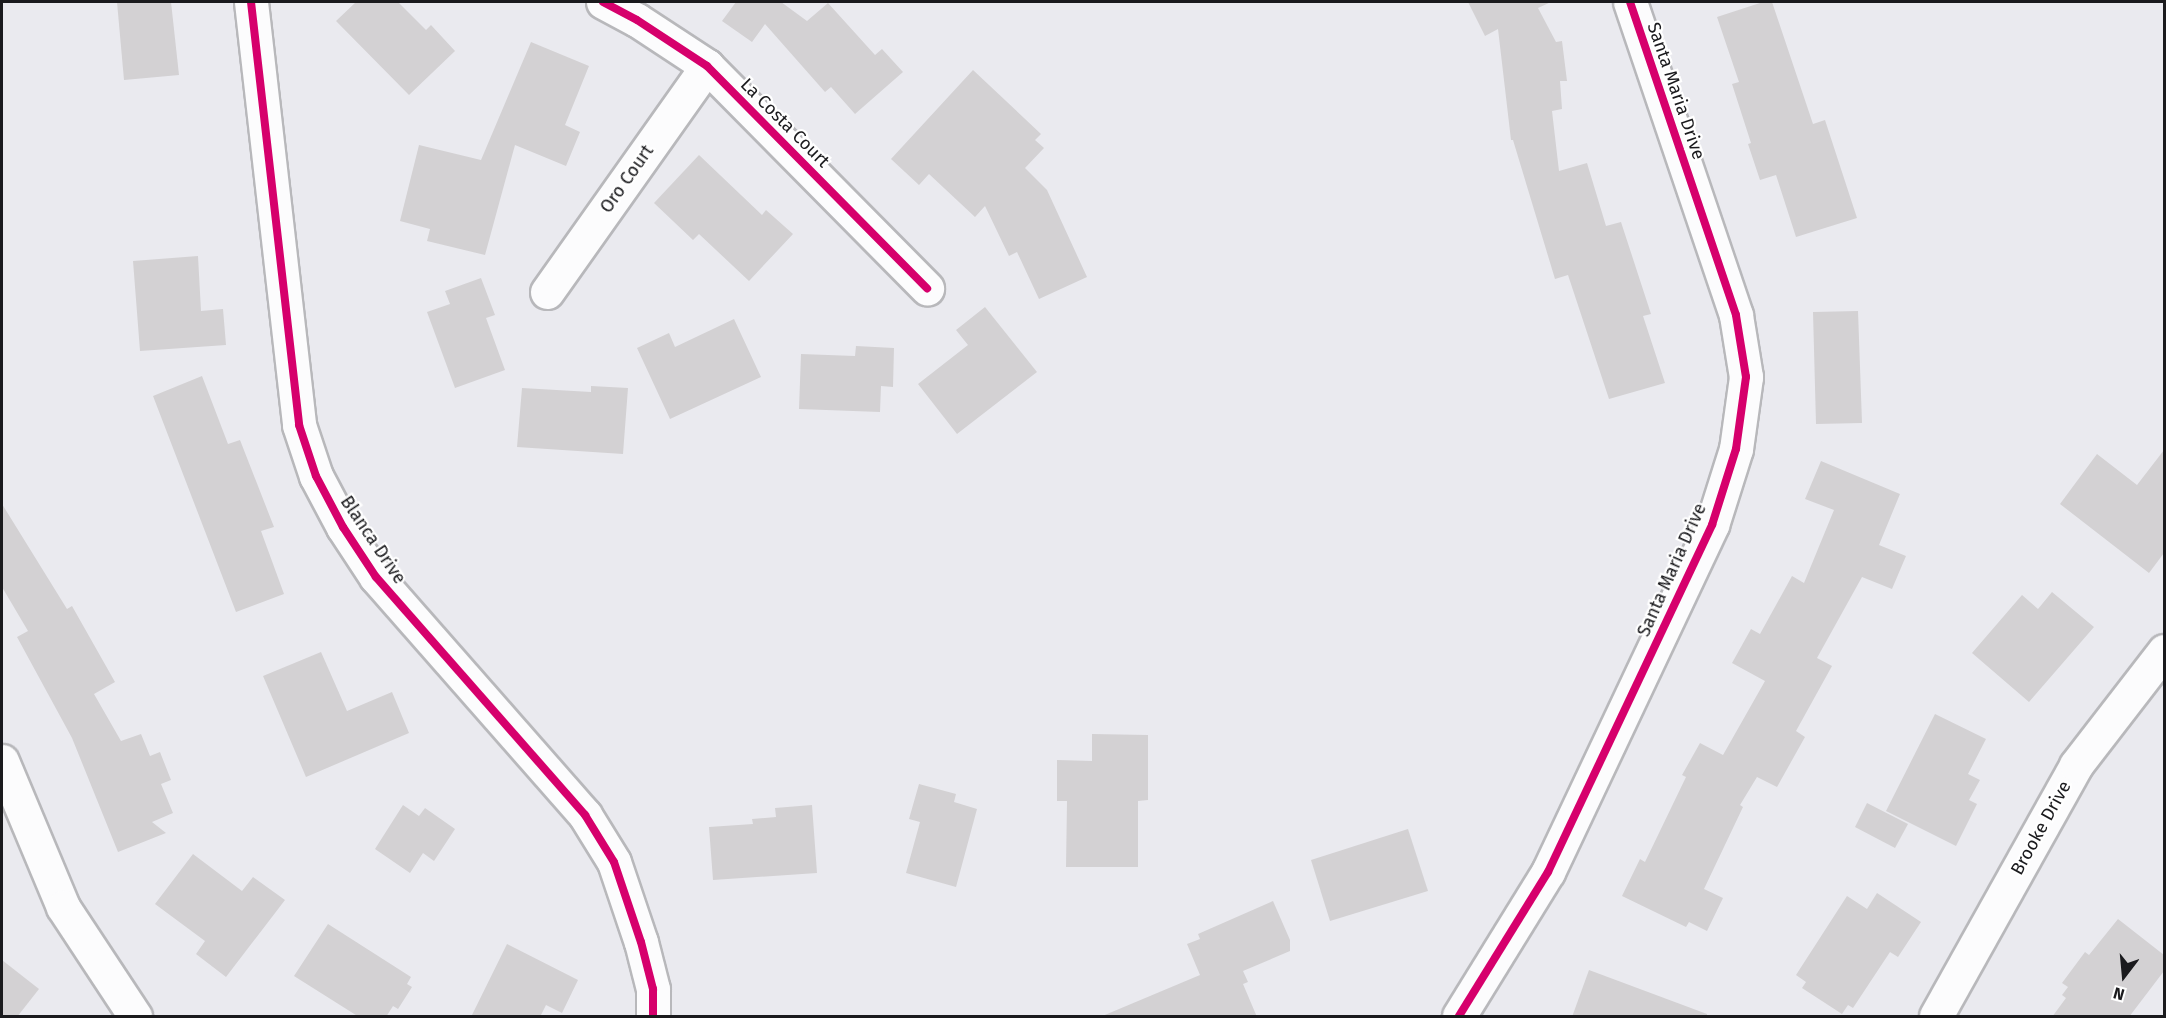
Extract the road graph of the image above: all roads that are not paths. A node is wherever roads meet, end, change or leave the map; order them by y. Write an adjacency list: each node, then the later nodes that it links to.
1 (251, 2): 10 (street, Blanca Drive)
2 (603, 2): 4 (street, La Costa Court)
3 (1630, 2): 11 (street, Santa Maria Drive)
4 (707, 66): 5 (street, La Costa Court); 6 (street, Oro Court)
5 (927, 288)
6 (547, 292)
7 (2164, 651): 12 (street, Brooke Drive)
8 (2, 761): 9 (street)
9 (134, 1016)
10 (653, 1017)
11 (1460, 1017)
12 (1936, 1017)

